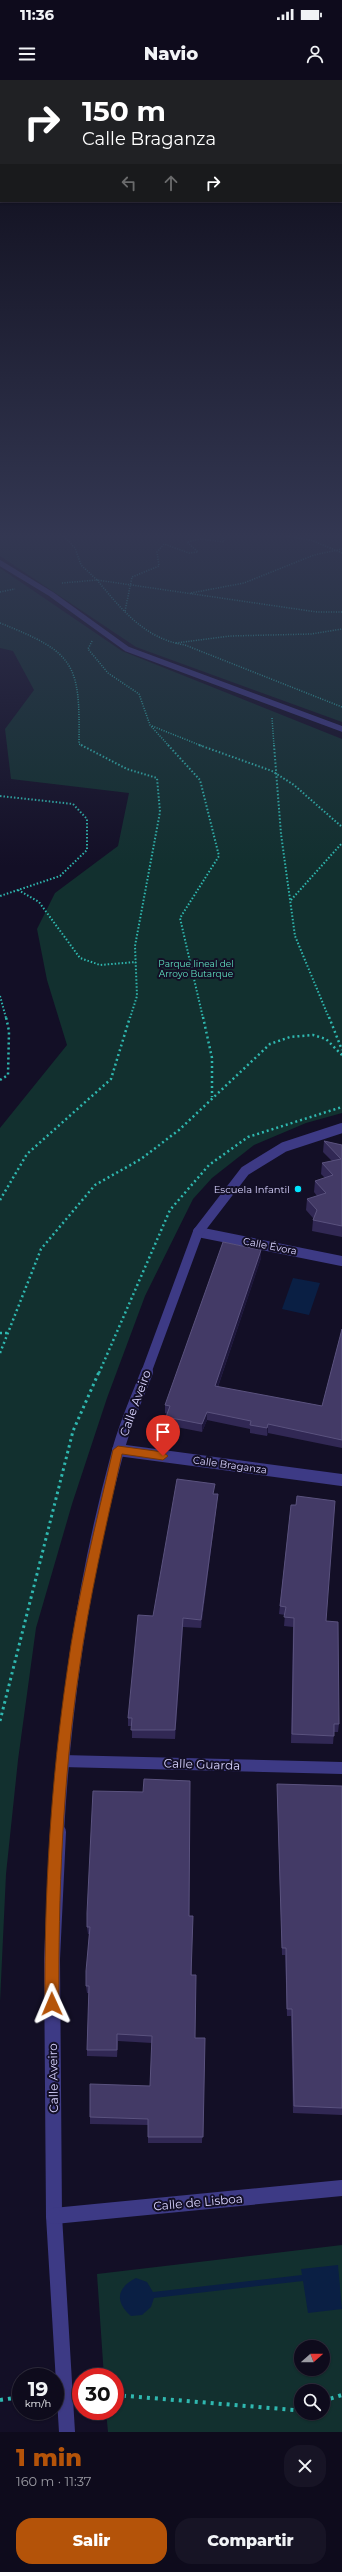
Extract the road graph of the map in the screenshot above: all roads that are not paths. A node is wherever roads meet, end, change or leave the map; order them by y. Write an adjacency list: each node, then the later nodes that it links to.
1 (123, 646): 2 (street)
2 (342, 729)
3 (342, 1128): 4 (street, Calle Aveiro)
4 (198, 1232): 5 (street, Calle Évora); 6 (street, Calle Aveiro)
5 (342, 1261)
6 (118, 1450): 7 (street, Calle Braganza); 8 (street, Calle Aveiro)
7 (342, 1480)
8 (62, 1760): 9 (street, Calle Guarda); 11 (street, Calle Aveiro)
9 (342, 1768)
10 (342, 2188): 11 (street, Calle de Lisboa)
11 (54, 2216): 12 (street, Calle Aveiro)
12 (67, 2432)

